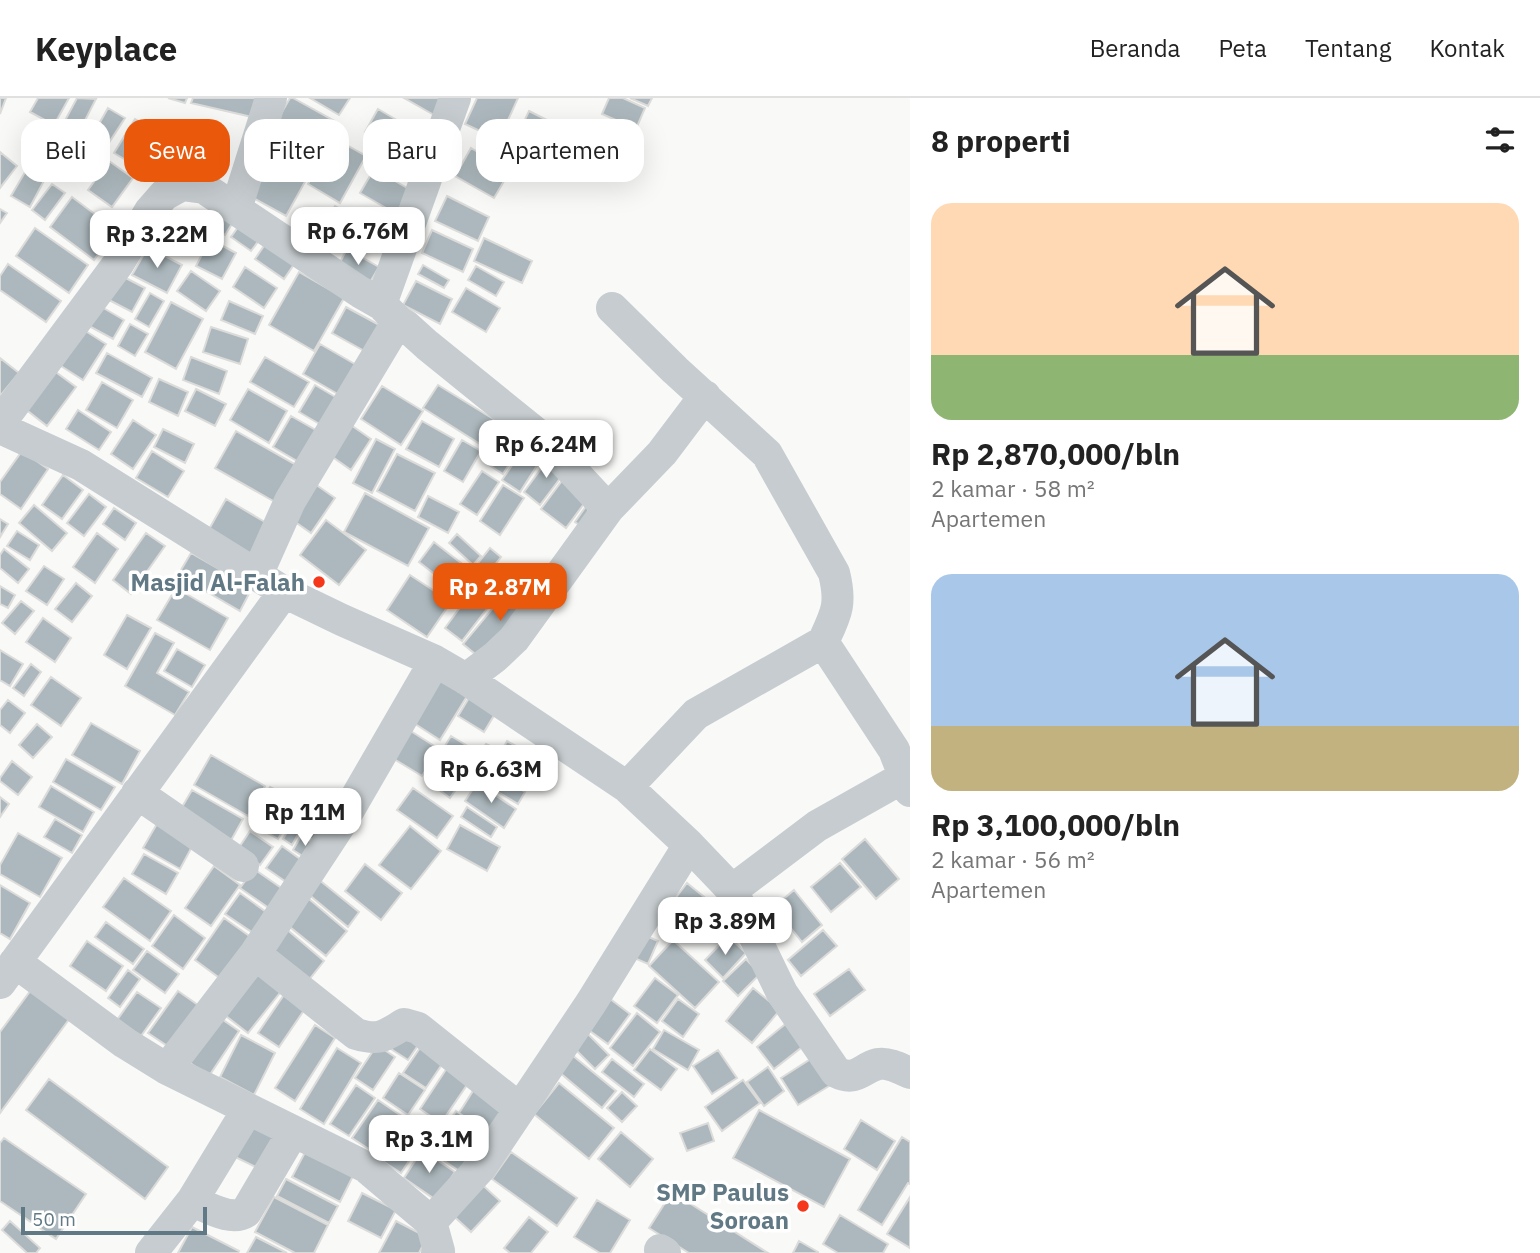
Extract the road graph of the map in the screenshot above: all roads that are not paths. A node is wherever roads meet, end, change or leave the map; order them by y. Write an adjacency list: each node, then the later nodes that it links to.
1 (271, 98): 3 (street)
2 (455, 98): 5 (street)
3 (236, 209): 5 (street); 7 (street)
4 (612, 308): 6 (street)
5 (389, 313): 9 (street); 10 (street)
6 (705, 396): 9 (street); 12 (street)
7 (0, 423)
8 (0, 428): 10 (street)
9 (608, 509): 14 (street)
10 (257, 575): 11 (street)
11 (284, 592): 13 (street); 17 (street)
12 (823, 642): 15 (street); 16 (street)
13 (435, 661): 14 (street); 21 (street)
14 (466, 679): 16 (street)
15 (907, 784): 20 (street)
16 (627, 787): 18 (street)
17 (137, 793): 19 (street); 22 (street)
18 (689, 845): 20 (street); 26 (street)
19 (243, 866)
20 (732, 890): 24 (street)
21 (255, 954): 23 (street); 26 (street)
22 (7, 973): 23 (street)
23 (167, 1069): 25 (street)
24 (910, 1073)
25 (248, 1109): 27 (street); 28 (street)
26 (520, 1109): 29 (street)
27 (293, 1132): 28 (street); 29 (street)
28 (192, 1201): 30 (street)
29 (437, 1245)
30 (151, 1253)

